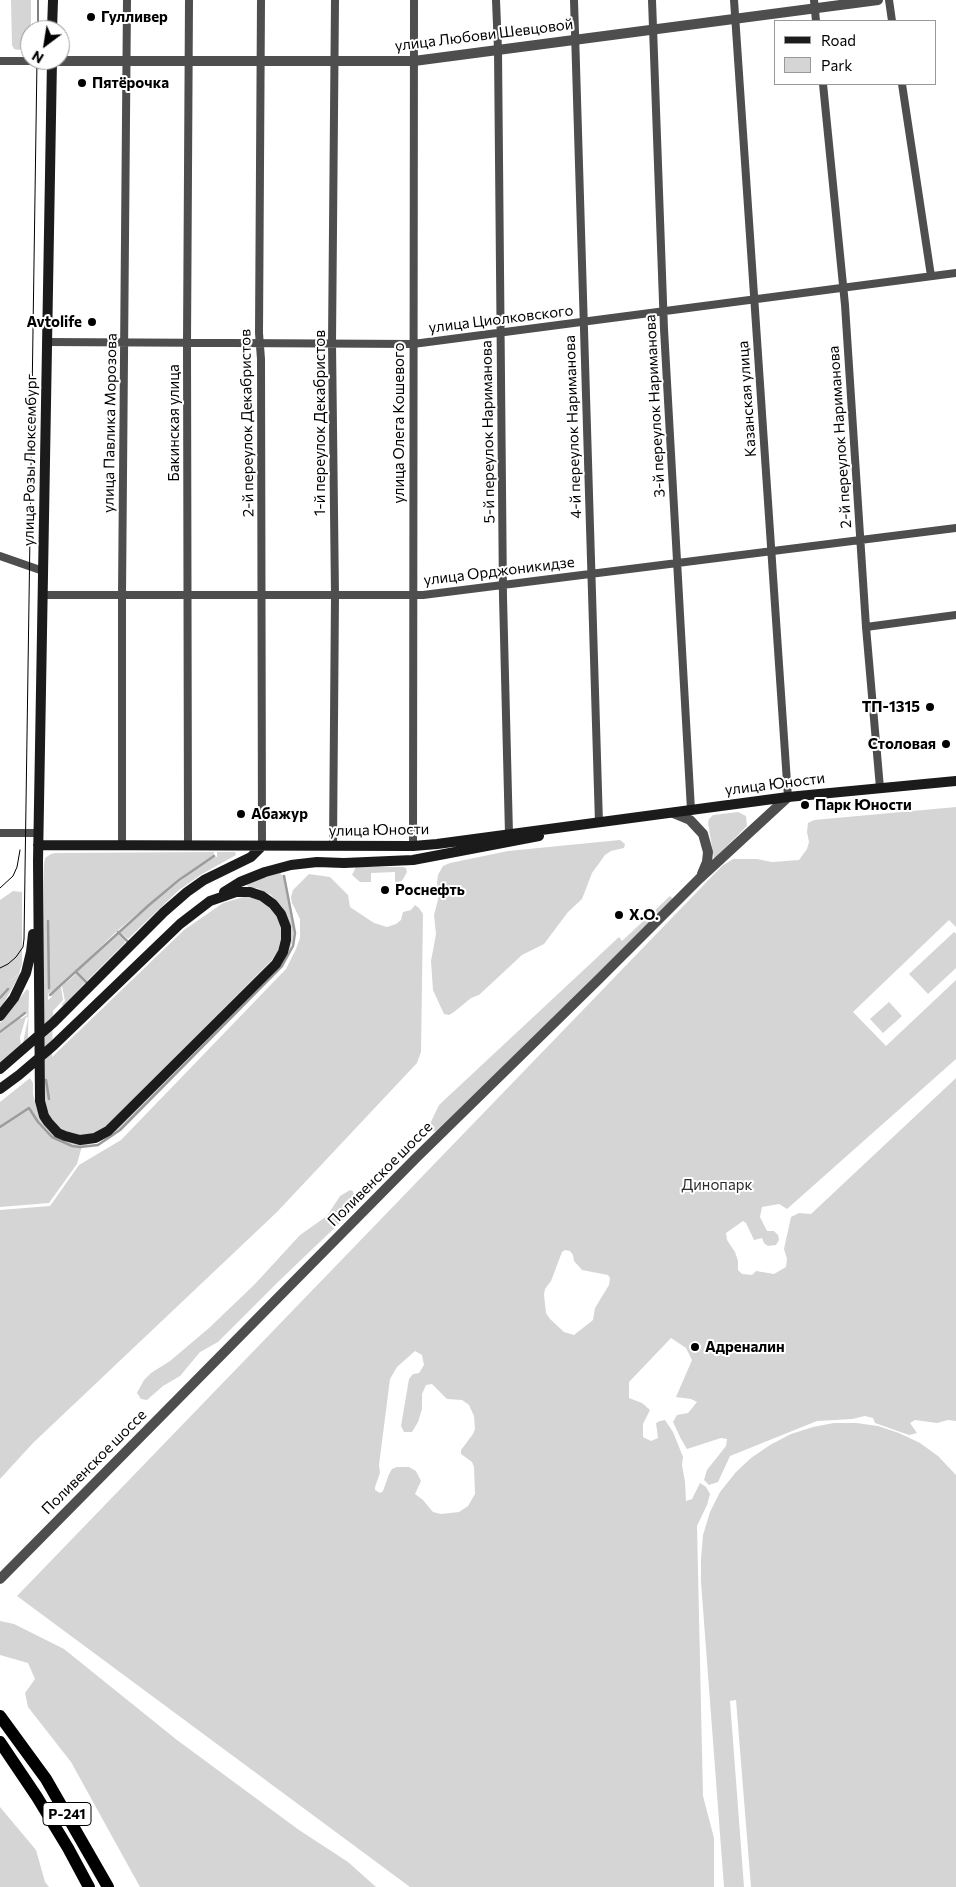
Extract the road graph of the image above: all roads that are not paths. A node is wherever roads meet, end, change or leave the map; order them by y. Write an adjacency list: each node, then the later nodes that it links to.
1 (53, 0): 15 (main road)
2 (127, 0): 24 (street, улица Павлика Морозова)
3 (189, 0): 25 (street, Бакинская улица)
4 (261, 0): 27 (street, 2-й переулок Декабристов)
5 (335, 0): 28 (street, 1-й переулок Декабристов)
6 (414, 0): 26 (street, улица Олега Кошевого)
7 (496, 0): 20 (street, 5-й переулок Нариманова)
8 (574, 0): 19 (street, 4-й переулок Нариманова)
9 (652, 0): 18 (street, 3-й переулок Нариманова)
10 (734, 0): 14 (street, Казанская улица)
11 (878, 0): 13 (street, улица Любови Шевцовой)
12 (889, 0): 17 (street)
13 (814, 4): 14 (street, улица Любови Шевцовой); 16 (street)
14 (735, 19): 18 (street, улица Любови Шевцовой); 35 (street, Казанская улица)
15 (52, 20)
16 (816, 20)
17 (892, 20)
18 (654, 30): 19 (street, улица Любови Шевцовой); 36 (street, 3-й переулок Нариманова)
19 (576, 40): 20 (street, улица Любови Шевцовой); 37 (street, 4-й переулок Нариманова)
20 (498, 50): 26 (street, улица Любови Шевцовой); 38 (street, 5-й переулок Нариманова)
21 (70, 60): 24 (street, улица Любови Шевцовой)
22 (0, 61): 23 (street, улица Любови Шевцовой)
23 (20, 61)
24 (127, 61): 25 (street, улица Любови Шевцовой); 40 (street, улица Павлика Морозова)
25 (190, 61): 27 (street, улица Любови Шевцовой); 41 (street, Бакинская улица)
26 (414, 61): 28 (street, улица Любови Шевцовой); 44 (street, улица Олега Кошевого)
27 (262, 62): 28 (street, улица Любови Шевцовой); 42 (street, 2-й переулок Декабристов)
28 (335, 62): 43 (street, 1-й переулок Декабристов)
29 (52, 70): 39 (main road, улица Розы Люксембург)
30 (822, 85): 34 (street, 2-й переулок Нариманова)
31 (902, 85): 33 (street)
32 (956, 273): 33 (street, улица Циолковского)
33 (931, 276): 34 (street, улица Циолковского)
34 (844, 288): 35 (street, улица Циолковского); 46 (street, 2-й переулок Нариманова)
35 (754, 300): 36 (street, улица Циолковского); 47 (street, Казанская улица)
36 (663, 312): 37 (street, улица Циолковского); 49 (street, 3-й переулок Нариманова)
37 (584, 323): 38 (street, улица Циолковского); 51 (street, 4-й переулок Нариманова)
38 (501, 334): 44 (street, улица Циолковского); 52 (street, 5-й переулок Нариманова)
39 (47, 342): 40 (street, улица Циолковского); 50 (main road, улица Розы Люксембург)
40 (125, 342): 41 (street, улица Циолковского); 54 (street, улица Павлика Морозова)
41 (187, 343): 42 (street, улица Циолковского); 55 (street, Бакинская улица)
42 (260, 343): 43 (street, улица Циолковского); 56 (street, 2-й переулок Декабристов)
43 (332, 343): 44 (street, улица Циолковского); 57 (street, 1-й переулок Декабристов)
44 (413, 344): 58 (street, улица Олега Кошевого)
45 (956, 528): 46 (street, улица Орджоникидзе)
46 (860, 540): 47 (street, улица Орджоникидзе); 60 (street, 2-й переулок Нариманова)
47 (772, 551): 49 (street, улица Орджоникидзе); 63 (street, Казанская улица)
48 (0, 556): 50 (street)
49 (677, 563): 51 (street, улица Орджоникидзе); 64 (street, 3-й переулок Нариманова)
50 (43, 571): 53 (main road, улица Розы Люксембург)
51 (592, 574): 52 (street, улица Орджоникидзе); 66 (street, 4-й переулок Нариманова)
52 (503, 585): 58 (street, улица Орджоникидзе); 69 (street, 5-й переулок Нариманова)
53 (43, 595): 54 (street, улица Орджоникидзе); 68 (main road, улица Розы Люксембург)
54 (122, 595): 55 (street, улица Орджоникидзе); 71 (street, улица Павлика Морозова)
55 (188, 595): 56 (street, улица Орджоникидзе); 72 (street, Бакинская улица)
56 (262, 595): 57 (street, улица Орджоникидзе); 73 (street, 2-й переулок Декабристов)
57 (335, 595): 58 (street, улица Орджоникидзе); 74 (street, 1-й переулок Декабристов)
58 (413, 595): 75 (street, улица Олега Кошевого)
59 (956, 615): 60 (street)
60 (866, 627): 62 (street, 2-й переулок Нариманова)
61 (956, 781): 62 (main road, улица Юности)
62 (880, 788): 63 (main road, улица Юности)
63 (788, 797): 64 (main road, улица Юности); 77 (street, Поливенское шоссе)
64 (691, 810): 65 (main road, улица Юности)
65 (672, 813): 66 (main road, улица Юности); 77 (street)
66 (599, 823): 69 (main road, улица Юности); 78 (main road, улица Юности)
67 (0, 833): 68 (street)
68 (38, 833): 70 (main road, улица Розы Люксембург)
69 (509, 834): 75 (main road, улица Юности)
70 (38, 845): 71 (main road, улица Юности); 76 (main road, улица Розы Люксембург)
71 (122, 846): 72 (main road, улица Юности)
72 (188, 846): 73 (main road, улица Юности)
73 (262, 846): 74 (main road, улица Юности); 80 (main road)
74 (333, 846): 75 (main road, улица Юности)
75 (413, 846)
76 (38, 861): 78 (main road); 79 (main road)
77 (699, 879): 82 (street, Поливенское шоссе)
78 (210, 901): 81 (main road, улица Юности)
79 (0, 1016)
80 (0, 1069)
81 (0, 1089)
82 (0, 1580)
83 (0, 1716): 86 (highway, Р-241)
84 (0, 1742): 85 (highway, Р-241)
85 (89, 1887)
86 (108, 1887)

